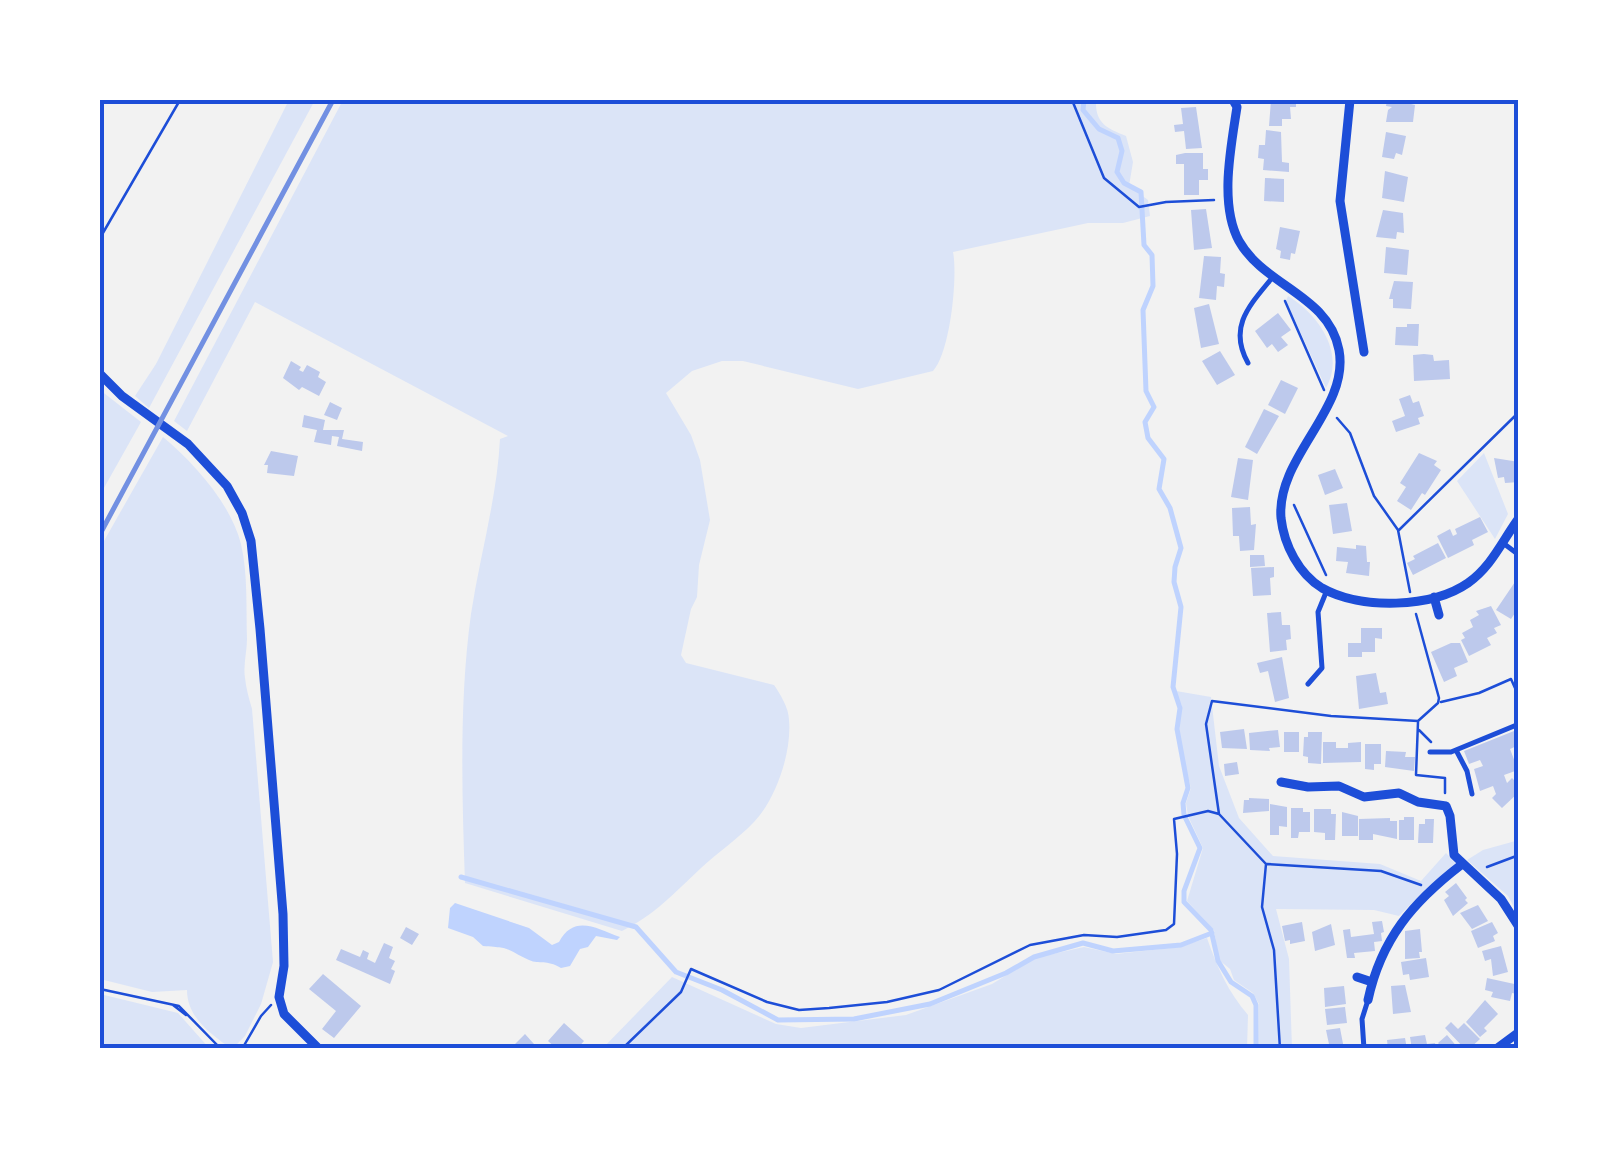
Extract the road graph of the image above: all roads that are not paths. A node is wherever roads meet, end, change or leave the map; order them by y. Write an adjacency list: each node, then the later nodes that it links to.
1 (1233, 100): 3 (street)
2 (1350, 100): 4 (street)
3 (1276, 278): 5 (lane); 10 (street)
4 (1364, 352)
5 (1248, 362)
6 (100, 374): 25 (street)
7 (1519, 518): 8 (street)
8 (1504, 543): 9 (lane); 11 (street)
9 (1519, 555)
10 (1330, 591): 11 (street); 13 (lane)
11 (1434, 598): 12 (street)
12 (1439, 615)
13 (1308, 684)
14 (1519, 724): 15 (lane)
15 (1456, 750): 16 (lane); 18 (lane)
16 (1430, 752)
17 (1281, 782): 19 (street)
18 (1472, 794)
19 (1462, 865): 20 (street); 22 (street)
20 (1519, 927)
21 (1357, 977): 22 (street)
22 (1372, 982): 23 (street)
23 (1368, 1000): 26 (lane)
24 (1519, 1032): 27 (street)
25 (319, 1049)
26 (1364, 1049)
27 (1496, 1049)

